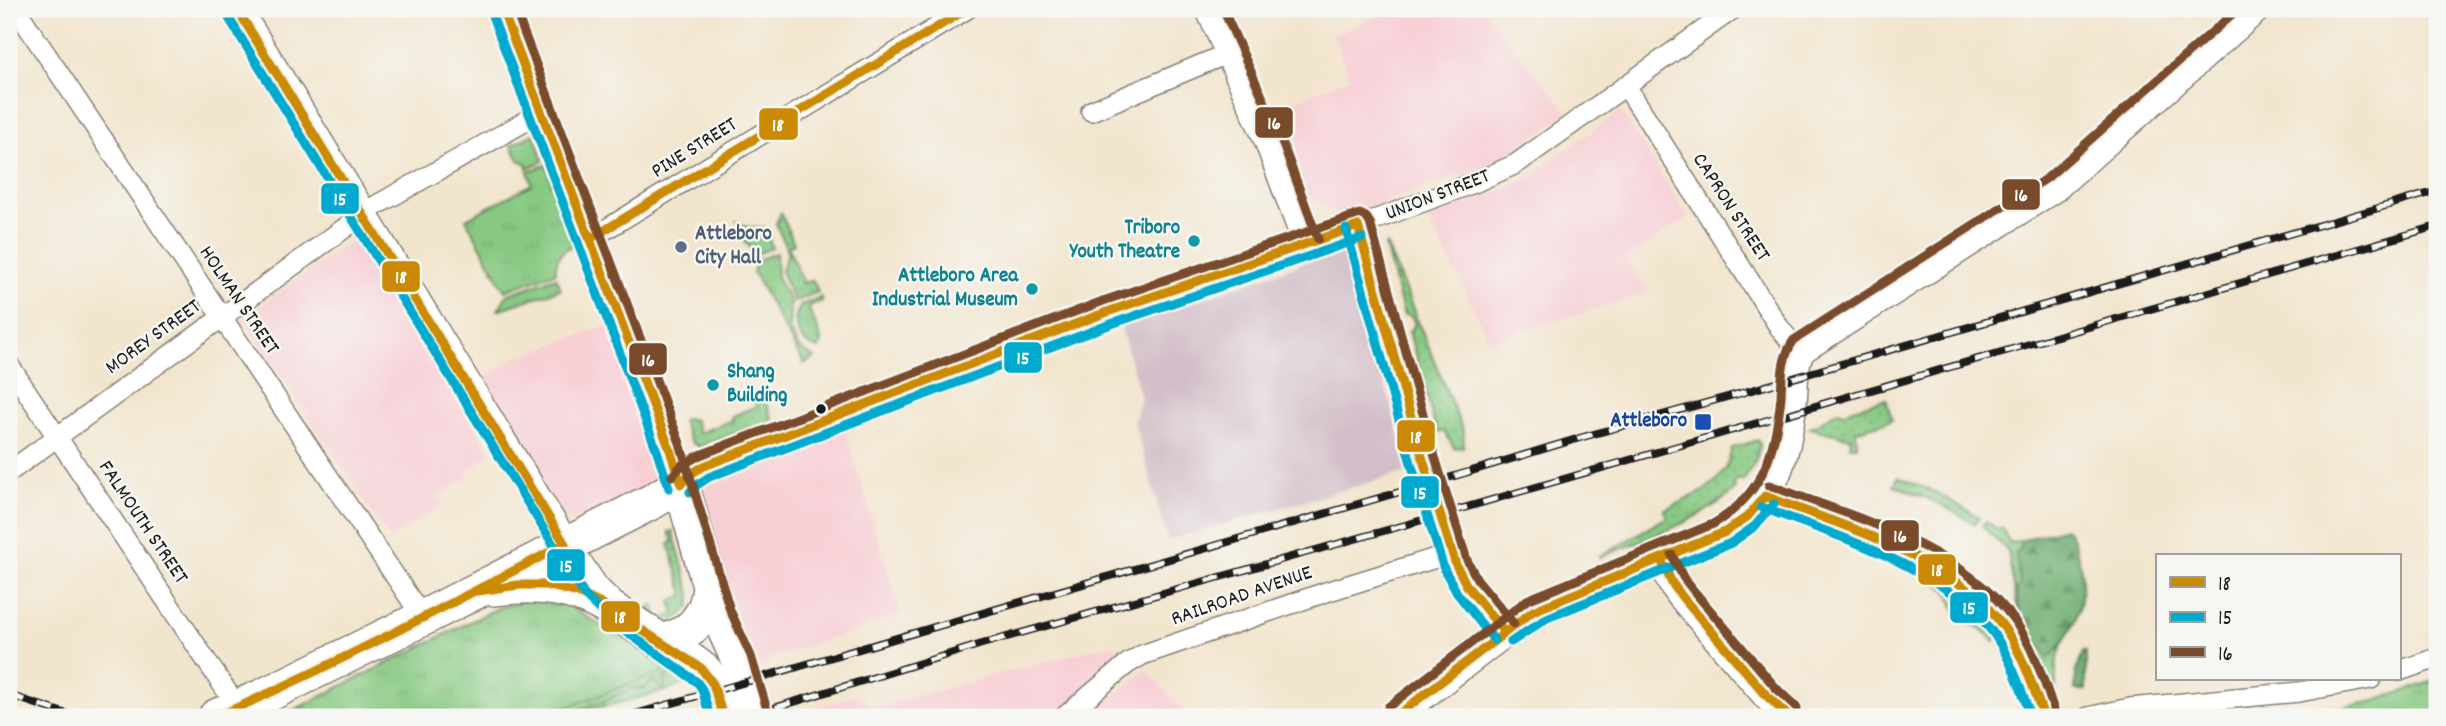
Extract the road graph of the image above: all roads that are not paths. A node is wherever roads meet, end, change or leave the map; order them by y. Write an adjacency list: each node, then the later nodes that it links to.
1 (16, 9): 16 (street, HOLMAN STREET)
2 (237, 9): 12 (main road)
3 (1210, 9): 8 (main road)
4 (1733, 9): 9 (street, UNION STREET)
5 (2256, 9): 17 (main road)
6 (507, 10): 11 (main road)
7 (960, 10): 14 (street, PINE STREET)
8 (1231, 52): 10 (street); 15 (main road)
9 (1626, 86): 13 (street, UNION STREET); 17 (street, CAPRON STREET)
10 (1091, 111)
11 (542, 112): 12 (street, MOREY STREET); 14 (main road)
12 (363, 214): 16 (street, MOREY STREET); 22 (main road)
13 (1358, 226): 15 (main road, UNION STREET); 23 (main road)
14 (590, 239): 21 (main road)
15 (1307, 243): 21 (main road, UNION STREET)
16 (222, 317): 19 (street, MOREY STREET); 27 (street, HOLMAN STREET)
17 (1799, 352): 24 (main road)
18 (9, 365): 19 (street, FALMOUTH STREET)
19 (57, 437): 20 (street, MOREY STREET); 34 (street, FALMOUTH STREET)
20 (9, 472)
21 (681, 484): 22 (highway); 25 (highway)
22 (565, 544): 26 (highway); 28 (main road)
23 (1452, 553): 29 (main road); 37 (street, RAILROAD AVENUE)
24 (1661, 560): 29 (main road); 39 (main road)
25 (710, 586): 30 (highway); 36 (highway)
26 (478, 591): 27 (highway); 28 (highway)
27 (423, 618): 34 (highway)
28 (628, 619): 30 (highway)
29 (1503, 632): 38 (main road)
30 (659, 641): 35 (highway)
31 (2437, 658): 32 (street)
32 (2400, 671)
33 (2365, 680): 40 (street)
34 (227, 713)
35 (723, 717)
36 (756, 717)
37 (1064, 717)
38 (1395, 717)
39 (1789, 717)
40 (2088, 717)

